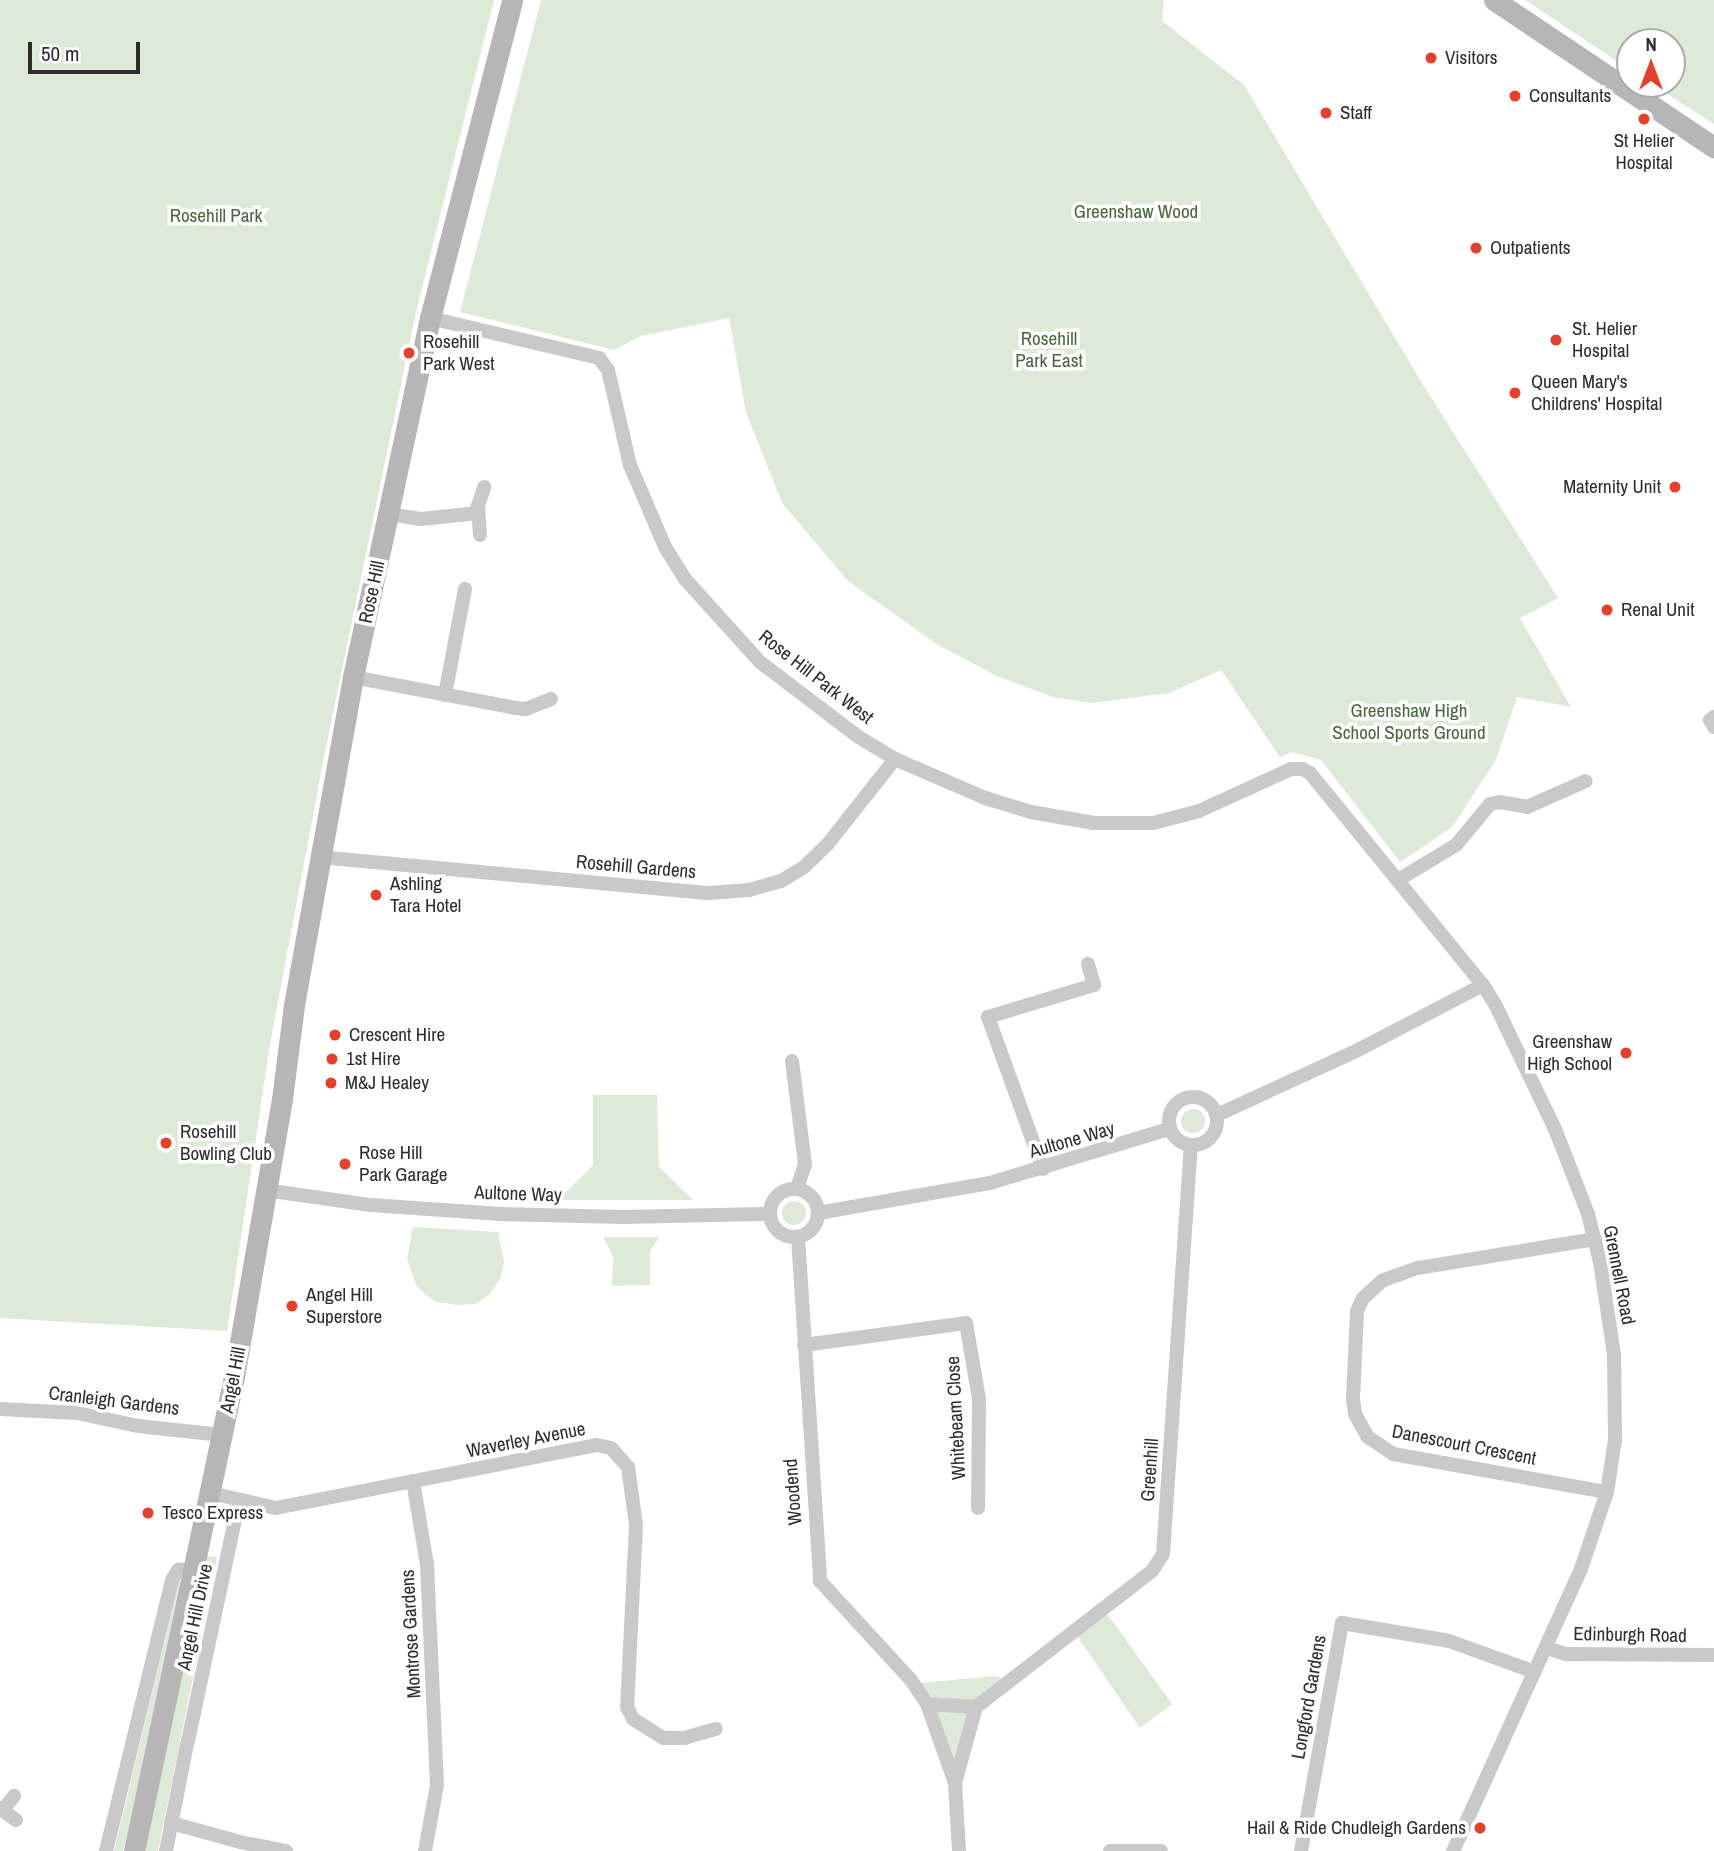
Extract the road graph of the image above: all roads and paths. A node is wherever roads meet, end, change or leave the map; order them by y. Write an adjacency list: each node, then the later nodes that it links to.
1 (512, 0): 4 (main road, Rose Hill)
2 (1494, 0): 3 (main road)
3 (1714, 147)
4 (430, 318): 7 (main road, Rose Hill); 15 (street, Rose Hill Park West)
5 (484, 487): 6 (street)
6 (478, 513): 7 (street); 8 (street)
7 (389, 514): 10 (main road, Rose Hill)
8 (480, 535)
9 (466, 589): 11 (street)
10 (353, 677): 11 (street); 18 (main road, Rose Hill)
11 (445, 695): 12 (street)
12 (551, 699)
13 (1714, 717): 14 (street)
14 (1714, 727)
15 (895, 759): 16 (street, Rose Hill Park West); 18 (street, Rosehill Gardens)
16 (1296, 769): 19 (street, Grennell Road)
17 (1587, 781): 19 (street)
18 (319, 856): 28 (main road, Rose Hill)
19 (1398, 880): 21 (street, Grennell Road)
20 (1088, 964): 26 (street)
21 (1483, 985): 23 (street); 32 (street, Grennell Road)
22 (792, 1061): 27 (street)
23 (1217, 1115): 24 (street); 25 (street)
24 (1170, 1129): 25 (street); 26 (street, Aultone Way)
25 (1191, 1145): 46 (street, Greenhill)
26 (1043, 1169): 29 (street, Aultone Way)
27 (797, 1188): 29 (street); 30 (street)
28 (265, 1190): 30 (street, Aultone Way); 35 (main road, Angel Hill)
29 (818, 1213): 31 (street)
30 (770, 1214): 31 (street)
31 (798, 1237): 33 (street, Woodend)
32 (1595, 1239): 37 (street, Grennell Road); 37 (street, Danescourt Crescent)
33 (804, 1345): 40 (street, Whitebeam Close); 45 (street, Woodend)
34 (0, 1409): 35 (street, Cranleigh Gardens)
35 (222, 1435): 38 (main road, Angel Hill)
36 (413, 1481): 39 (street, Waverley Avenue); 47 (street, Waverley Avenue); 57 (street, Montrose Gardens)
37 (1607, 1492): 42 (street, Grennell Road)
38 (211, 1493): 39 (street, Waverley Avenue); 41 (main road, Angel Hill)
39 (239, 1501): 52 (street, Angel Hill Drive)
40 (978, 1508)
41 (196, 1569): 53 (street); 54 (main road, Angel Hill)
42 (1547, 1648): 43 (street, Edinburgh Road); 44 (street, Grennell Road)
43 (1714, 1655)
44 (1535, 1672): 61 (street, Longford Gardens); 62 (street, Grennell Road)
45 (927, 1704): 46 (street); 48 (street, Woodend)
46 (976, 1707): 48 (street, Woodend)
47 (716, 1729)
48 (955, 1783): 58 (street, Woodend)
49 (14, 1796): 50 (street)
50 (2, 1809): 51 (street)
51 (16, 1820)
52 (171, 1823): 55 (street, Angel Hill Drive); 56 (street)
53 (107, 1851)
54 (134, 1851)
55 (166, 1851)
56 (286, 1851)
57 (425, 1851)
58 (959, 1851)
59 (1110, 1851): 60 (street)
60 (1161, 1851)
61 (1301, 1851)
62 (1453, 1851)

